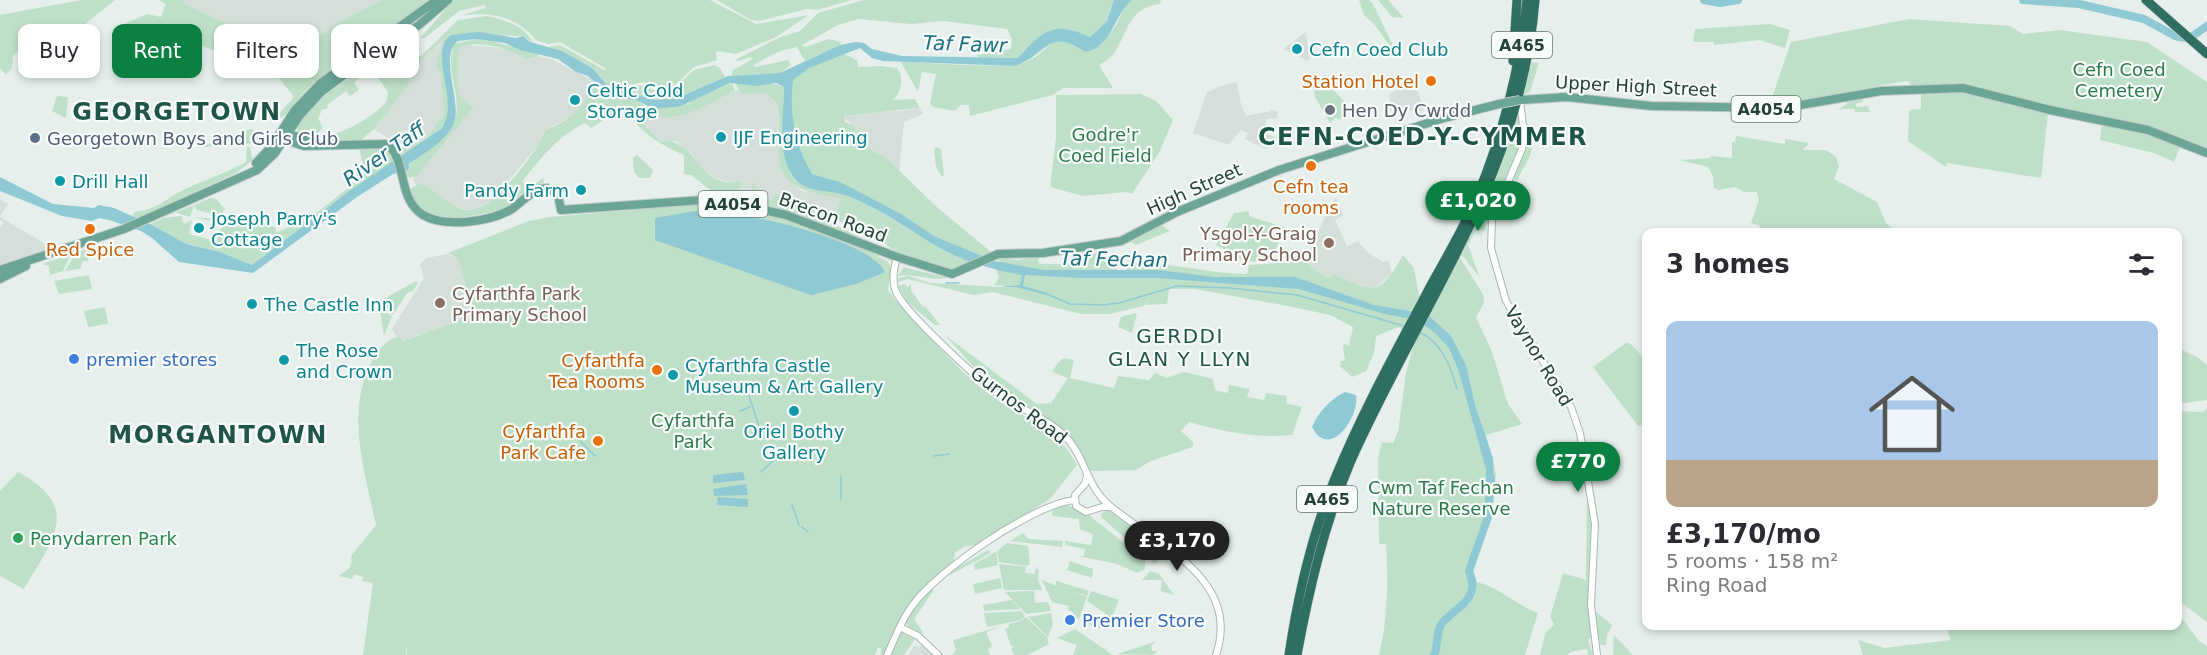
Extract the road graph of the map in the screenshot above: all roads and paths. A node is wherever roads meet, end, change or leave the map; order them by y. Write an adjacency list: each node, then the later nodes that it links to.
1 (437, 0): 10 (main road)
2 (448, 0): 10 (main road)
3 (1516, 0): 8 (highway)
4 (1527, 0): 8 (highway, A465)
5 (1537, 0): 17 (highway, A465)
6 (2146, 0): 7 (highway)
7 (2207, 54)
8 (1512, 90): 17 (highway, A465)
9 (1521, 100): 11 (main road, Upper High Street / A4054); 12 (main road, High Street / A4054, bridge); 32 (street, Vaynor Road)
10 (282, 135): 13 (main road, Brecon Road / A4054); 14 (main road)
11 (2207, 153)
12 (1016, 253): 13 (main road, Brecon Road / A4054)
13 (897, 258): 19 (street, Gurnos Road)
14 (34, 260): 15 (main road); 16 (main road)
15 (0, 270)
16 (0, 279)
17 (1435, 284): 18 (highway, A465)
18 (1399, 355): 30 (highway, A465); 31 (highway, A465)
19 (1087, 475): 20 (street); 21 (street, Gurnos Road)
20 (1083, 487): 21 (street); 23 (street)
21 (1095, 489): 22 (street, Gurnos Road)
22 (1100, 496): 24 (street, Gurnos Road); 25 (street)
23 (1074, 500): 25 (street); 26 (street)
24 (1111, 507): 25 (street); 29 (street, Gurnos Road)
25 (1097, 508)
26 (900, 627): 27 (street); 28 (street)
27 (887, 655)
28 (938, 655)
29 (1216, 655)
30 (1289, 655)
31 (1297, 655)
32 (1597, 655)

